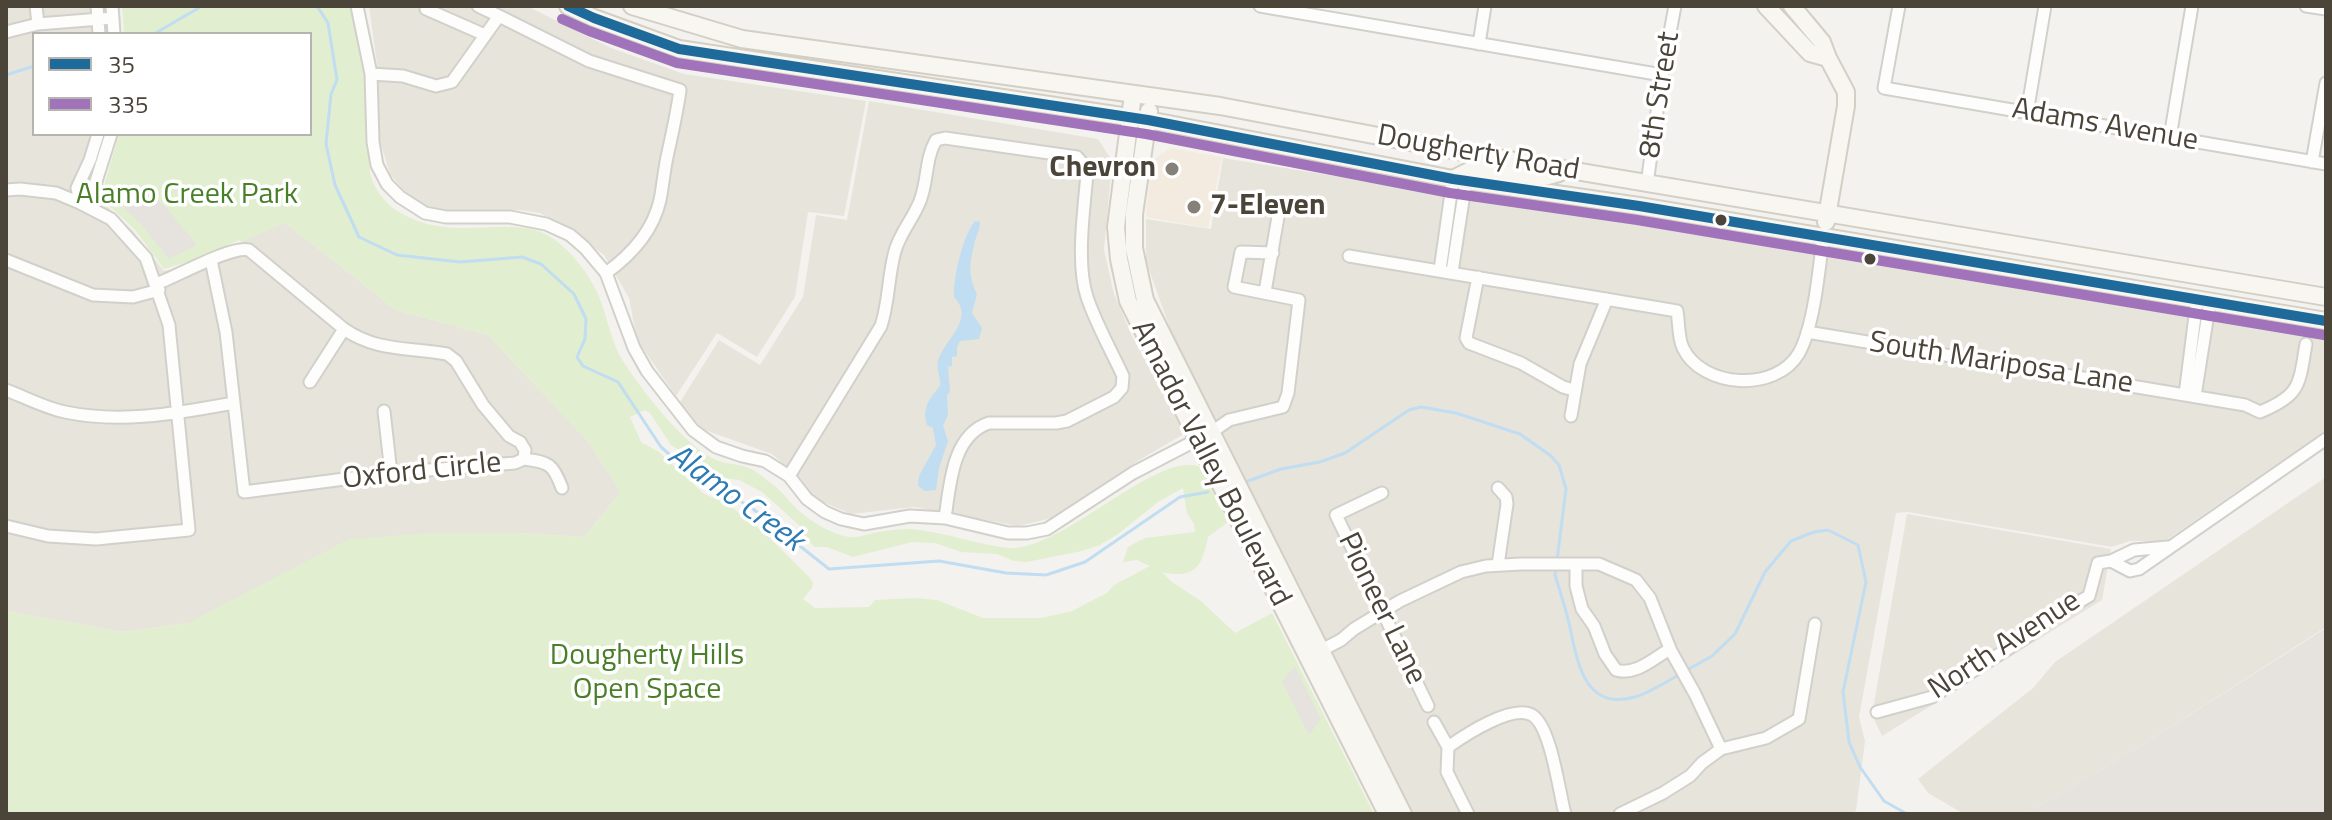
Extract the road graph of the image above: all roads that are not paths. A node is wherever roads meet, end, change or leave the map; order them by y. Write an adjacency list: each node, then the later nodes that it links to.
1 (36, 6): 21 (street)
2 (97, 6): 20 (street)
3 (357, 6): 28 (street)
4 (427, 6): 25 (street)
5 (478, 6): 19 (street)
6 (568, 6): 34 (main road, Dougherty Road)
7 (632, 6): 31 (main road, Dougherty Road)
8 (1260, 6): 26 (street)
9 (1485, 6): 26 (street)
10 (1675, 6): 29 (street, 8th Street)
11 (1766, 6): 27 (main road)
12 (1792, 6): 27 (main road)
13 (1899, 6): 33 (street, Adams Avenue)
14 (2045, 6): 33 (street)
15 (2192, 6): 38 (street)
16 (2306, 6): 17 (street)
17 (2326, 9)
18 (112, 12): 20 (street); 24 (street)
19 (499, 16): 25 (street); 54 (street)
20 (98, 19): 21 (street); 23 (street)
21 (38, 24): 22 (street)
22 (6, 32)
23 (99, 32)
24 (114, 32)
25 (485, 35): 28 (street)
26 (1479, 44): 29 (street)
27 (1828, 58): 47 (main road)
28 (371, 74): 54 (street)
29 (1662, 75): 43 (street, 8th Street)
30 (2326, 83): 39 (street)
31 (1133, 94): 32 (main road, Dougherty Road); 34 (main road, Amador Valley Boulevard)
32 (1152, 97): 35 (main road, Amador Valley Boulevard); 41 (main road, Dougherty Road)
33 (2027, 113): 38 (street, Adams Avenue)
34 (1129, 117): 35 (main road, Dougherty Road); 73 (main road, Amador Valley Boulevard)
35 (1148, 120): 42 (main road, Dougherty Road); 73 (main road, Amador Valley Boulevard)
36 (97, 136): 45 (street)
37 (110, 136): 45 (street)
38 (2170, 137): 39 (street, Adams Avenue)
39 (2312, 162): 40 (street, Adams Avenue)
40 (2326, 164)
41 (1567, 170): 42 (main road); 43 (main road, Dougherty Road)
42 (1459, 180): 48 (main road, Dougherty Road); 53 (street)
43 (1647, 184): 47 (main road, Dougherty Road)
44 (6, 190): 45 (street)
45 (80, 203): 56 (street)
46 (1267, 207): 49 (street)
47 (1828, 214): 48 (main road); 58 (main road, Dougherty Road)
48 (1823, 238): 60 (main road, Dougherty Road); 63 (street)
49 (1273, 253): 57 (street); 57 (street)
50 (1349, 256): 53 (street)
51 (6, 260): 56 (street, Oxford Circle)
52 (211, 260): 56 (street, Oxford Circle); 62 (street, Oxford Circle); 69 (street, Oxford Circle)
53 (1446, 271): 55 (street)
54 (606, 273): 77 (street)
55 (1478, 277): 59 (street); 67 (street)
56 (158, 287): 71 (street)
57 (1265, 292): 73 (street)
58 (2326, 297)
59 (1607, 299): 63 (street); 67 (street)
60 (2204, 301): 61 (main road, Dougherty Road); 68 (street)
61 (2326, 321)
62 (344, 329): 65 (street); 75 (street, Oxford Circle)
63 (1807, 332): 68 (street, South Mariposa Lane)
64 (2306, 344): 68 (street, South Mariposa Lane)
65 (310, 382)
66 (6, 390): 71 (street)
67 (1574, 390): 72 (street)
68 (2190, 396)
69 (234, 403): 71 (street); 76 (street, Oxford Circle)
70 (384, 411): 76 (street)
71 (176, 414): 82 (street)
72 (1571, 416)
73 (1204, 436): 81 (street); 90 (main road, Amador Valley Boulevard)
74 (2326, 439): 83 (street)
75 (524, 459): 76 (street, Oxford Circle); 78 (street)
76 (391, 473)
77 (789, 476): 81 (street); 81 (street)
78 (562, 488)
79 (1498, 488): 86 (street)
80 (1382, 493): 87 (street, Pioneer Lane)
81 (945, 518)
82 (6, 526)
83 (2168, 547): 84 (street); 84 (street)
84 (2111, 561): 92 (street, North Avenue)
85 (1574, 564): 86 (street); 89 (street); 89 (street)
86 (1498, 565): 87 (street)
87 (1383, 611): 90 (street); 91 (street, Pioneer Lane)
88 (1815, 624): 95 (street)
89 (1672, 652): 95 (street)
90 (1314, 653): 96 (main road, Amador Valley Boulevard); 97 (main road, Amador Valley Boulevard)
91 (1428, 706)
92 (1877, 712)
93 (1434, 722): 94 (street, Pioneer Lane)
94 (1448, 747): 98 (street, Pioneer Lane); 99 (street)
95 (1721, 749): 100 (street)
96 (1387, 814)
97 (1403, 814)
98 (1468, 814)
99 (1565, 814)
100 (1620, 814)

